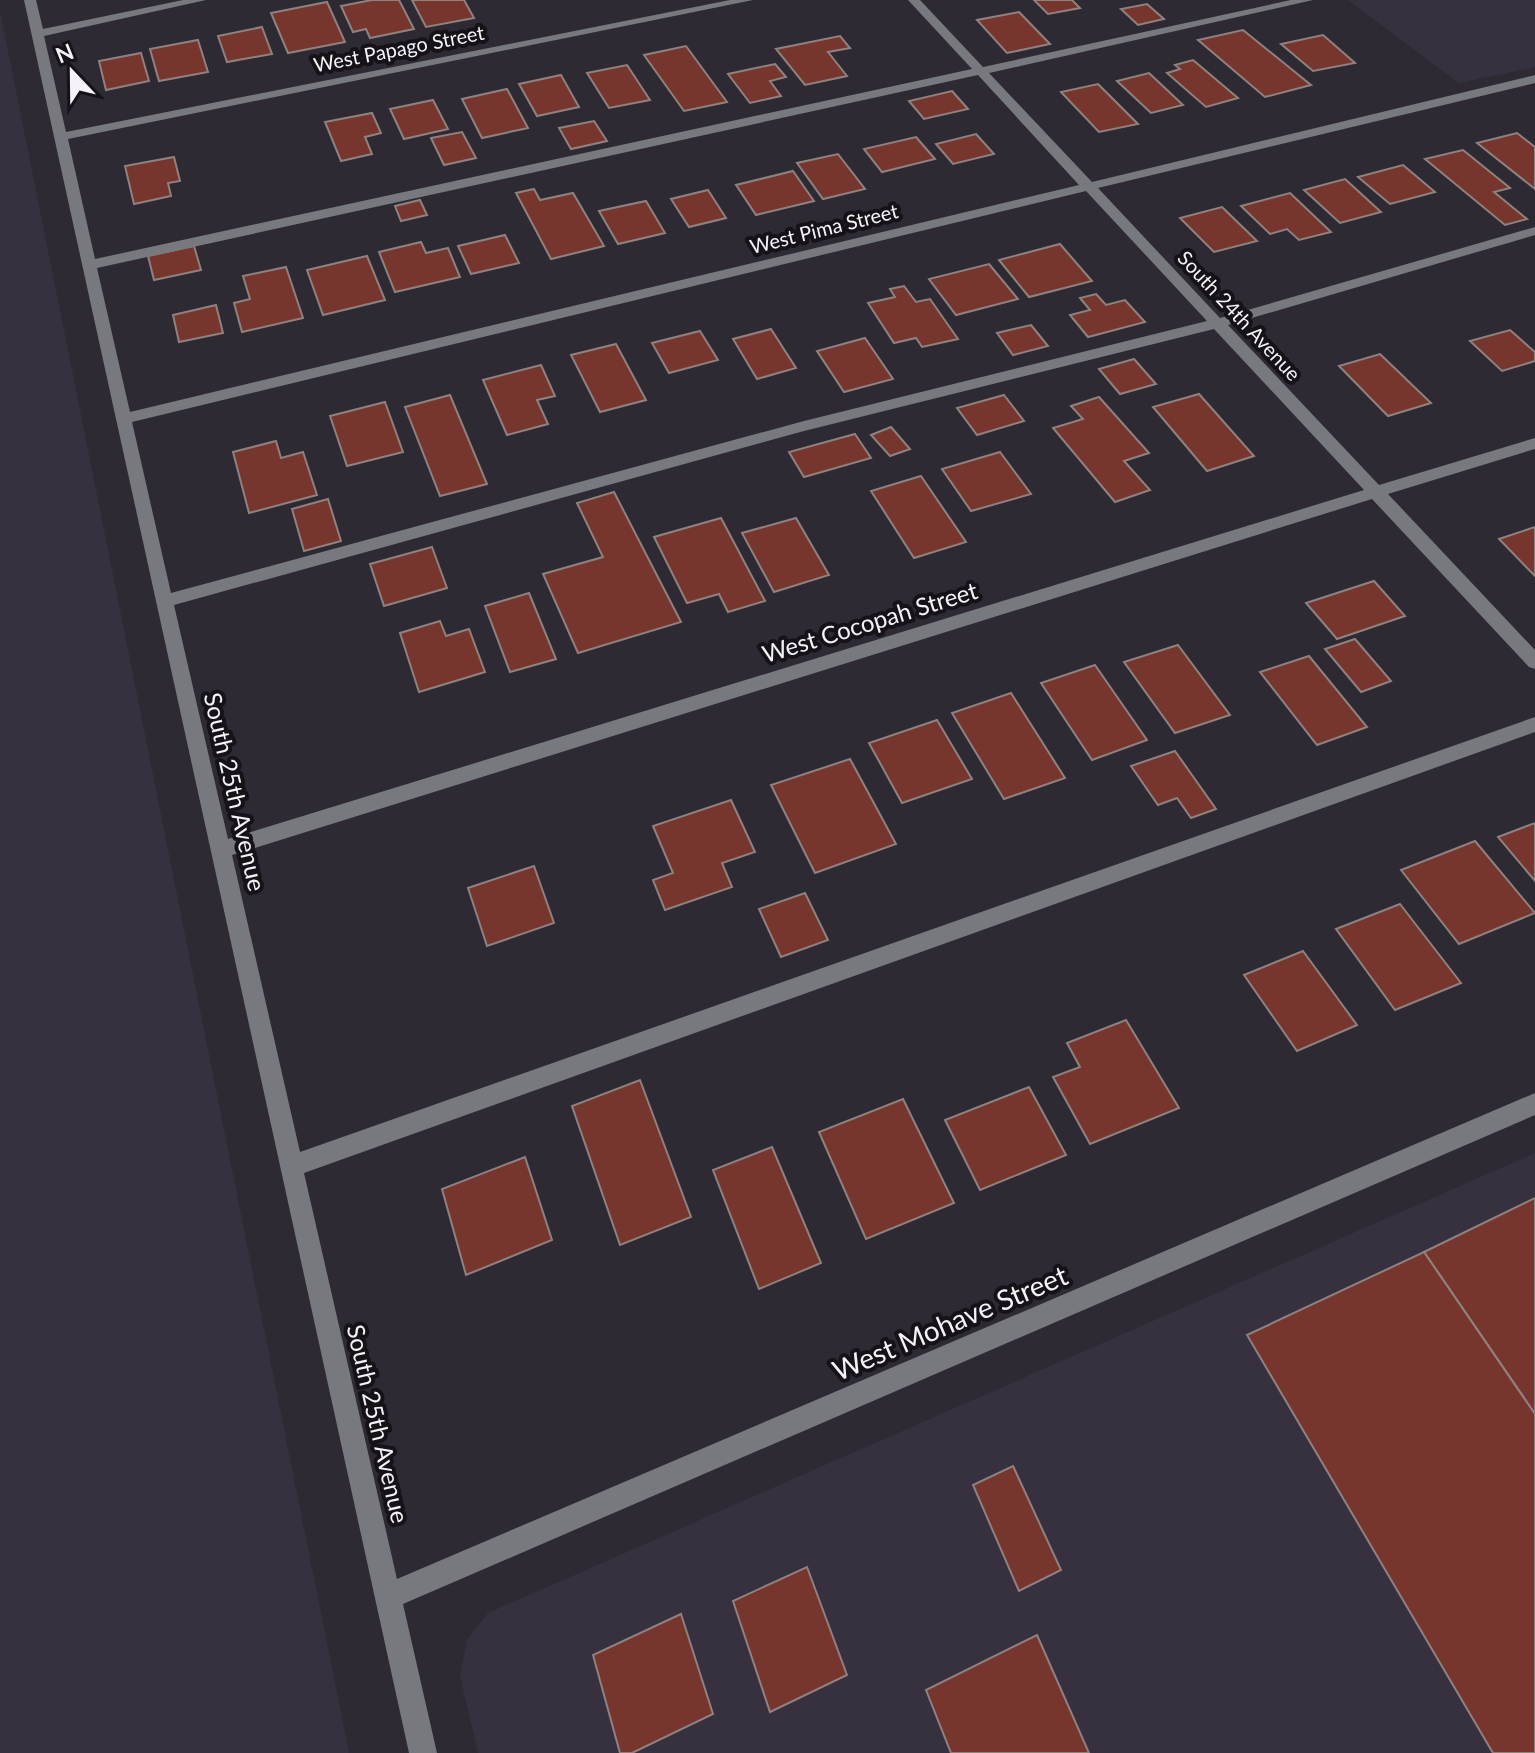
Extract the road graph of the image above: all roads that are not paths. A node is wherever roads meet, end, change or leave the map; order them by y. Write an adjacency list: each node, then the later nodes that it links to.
1 (30, 0): 6 (street, South 25th Avenue)
2 (200, 0): 6 (street)
3 (747, 0): 9 (street, West Papago Street)
4 (914, 0): 7 (street, South 24th Avenue)
5 (1307, 0): 7 (street)
6 (38, 34): 9 (street, South 25th Avenue)
7 (979, 69): 10 (street, South 24th Avenue); 12 (street)
8 (1535, 79): 10 (street, West Pima Street)
9 (60, 137): 12 (street, South 25th Avenue)
10 (1088, 185): 13 (street, South 24th Avenue); 14 (street, West Pima Street)
11 (1535, 231): 13 (street)
12 (89, 265): 14 (street, South 25th Avenue)
13 (1218, 323): 16 (street, South 24th Avenue); 17 (street)
14 (123, 419): 17 (street, South 25th Avenue)
15 (1535, 443): 16 (street, West Cocopah Street)
16 (1378, 491): 18 (street, South 24th Avenue); 20 (street, West Cocopah Street)
17 (164, 601): 20 (street, South 25th Avenue)
18 (1535, 662)
19 (1535, 724): 22 (street)
20 (220, 850): 22 (street, South 25th Avenue)
21 (1535, 1104): 23 (street, West Mohave Street)
22 (292, 1166): 23 (street, South 25th Avenue)
23 (389, 1596): 24 (street, South 25th Avenue)
24 (423, 1753)

